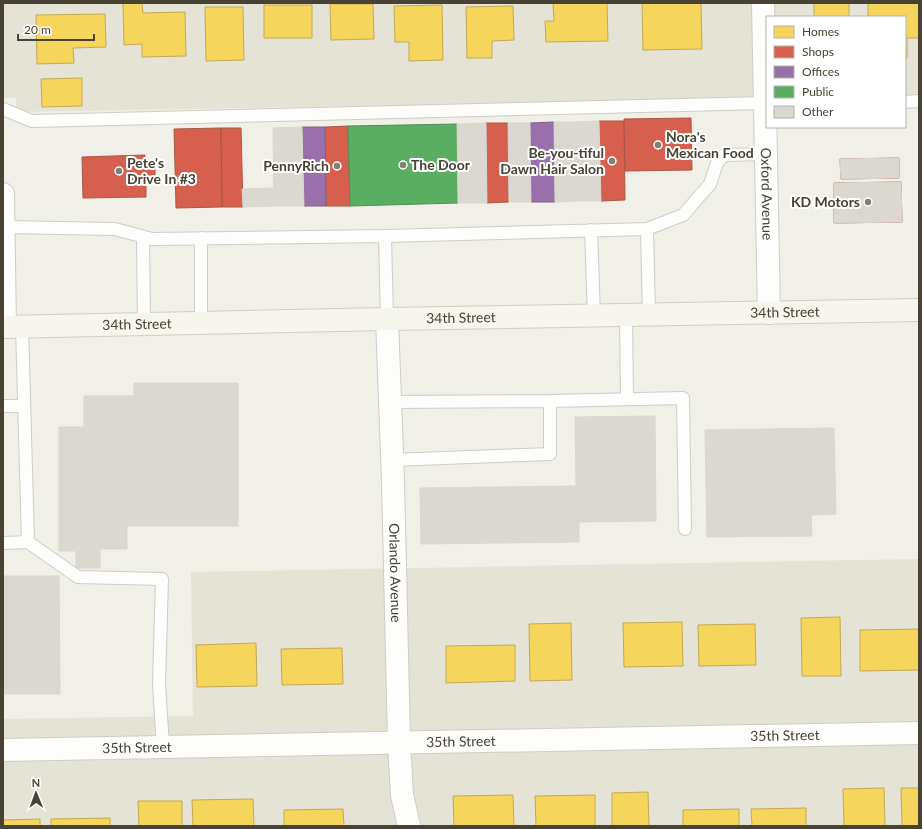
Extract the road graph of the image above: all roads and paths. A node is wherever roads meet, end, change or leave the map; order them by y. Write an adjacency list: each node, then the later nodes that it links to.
1 (763, 3): 4 (street, Oxford Avenue)
2 (919, 101): 3 (lane)
3 (906, 102)
4 (766, 103): 5 (lane); 6 (street, Oxford Avenue)
5 (3, 109)
6 (766, 154): 9 (lane); 15 (street, Oxford Avenue)
7 (3, 194): 8 (street)
8 (4, 227): 12 (lane); 22 (street)
9 (647, 228): 10 (lane); 17 (lane)
10 (591, 230): 11 (lane); 18 (lane)
11 (384, 236): 13 (lane); 19 (lane)
12 (143, 237): 13 (lane); 21 (lane)
13 (201, 238): 20 (lane)
14 (919, 310): 15 (main road, 34th Street)
15 (769, 313): 17 (main road, 34th Street)
16 (626, 315): 17 (main road, 34th Street); 18 (main road, 34th Street); 23 (lane)
17 (649, 315)
18 (594, 316): 19 (main road, 34th Street)
19 (387, 319): 20 (main road, 34th Street); 25 (street, Orlando Avenue)
20 (201, 323): 21 (main road, 34th Street)
21 (144, 324): 22 (main road, 34th Street)
22 (10, 327): 27 (lane)
23 (628, 399): 24 (lane); 29 (lane)
24 (550, 401): 25 (lane); 28 (lane)
25 (390, 402): 28 (street, Orlando Avenue)
26 (3, 406): 27 (lane)
27 (24, 406): 30 (lane)
28 (392, 460): 33 (street, Orlando Avenue)
29 (685, 529)
30 (28, 542): 31 (lane); 34 (lane)
31 (3, 543)
32 (919, 733): 33 (street, 35th Street)
33 (399, 742): 34 (street, 35th Street); 36 (street, Orlando Avenue)
34 (163, 747): 35 (street, 35th Street)
35 (3, 750)
36 (409, 826)

